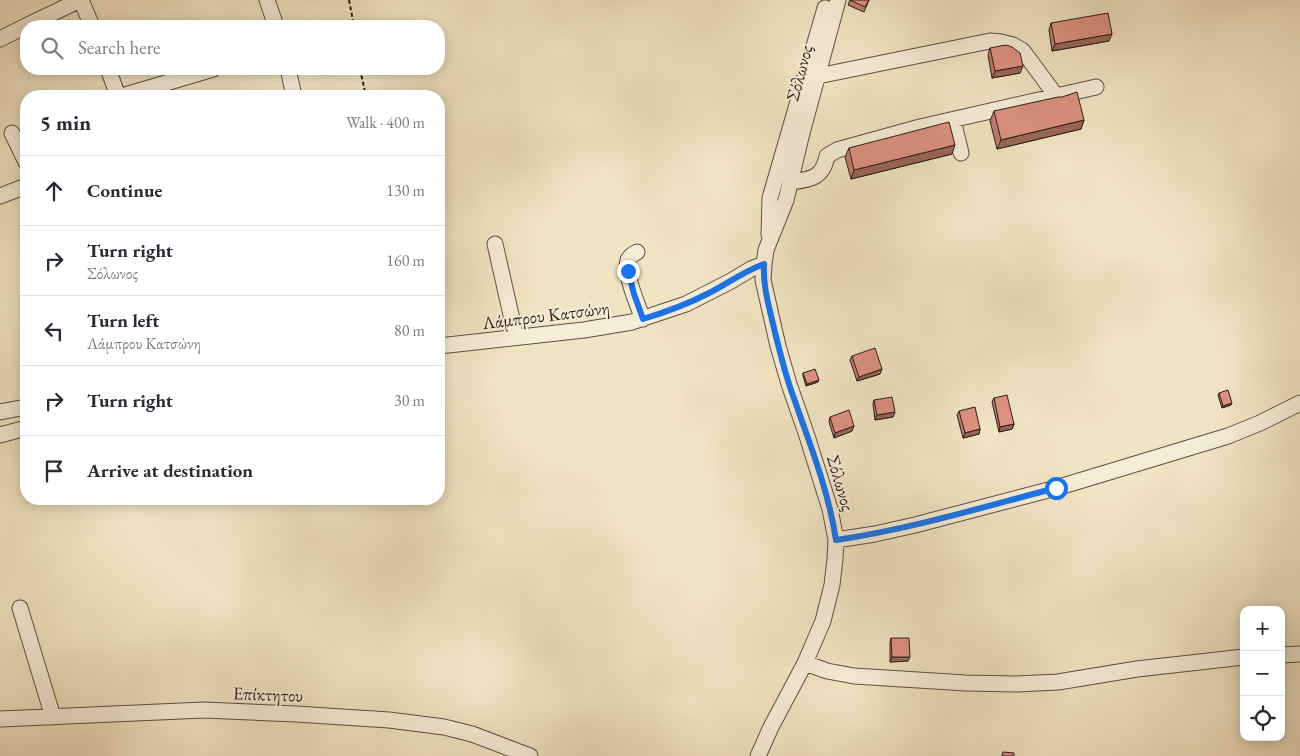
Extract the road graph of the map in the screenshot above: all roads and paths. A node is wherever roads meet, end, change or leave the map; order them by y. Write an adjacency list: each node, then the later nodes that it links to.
1 (81, 0): 6 (street); 7 (street)
2 (267, 0): 8 (street)
3 (348, 0): 9 (path)
4 (827, 0): 30 (street, Σόλωνος)
5 (838, 0): 16 (street, Σόλωνος)
6 (39, 20)
7 (89, 20)
8 (274, 20)
9 (353, 20)
10 (20, 29): 11 (street)
11 (0, 39)
12 (110, 75): 18 (street)
13 (193, 75): 19 (street)
14 (289, 75): 20 (street)
15 (361, 75): 21 (path)
16 (818, 76): 22 (street); 27 (street, Σόλωνος)
17 (1096, 87): 22 (street)
18 (116, 90)
19 (142, 90)
20 (293, 90)
21 (365, 90)
22 (1057, 97): 23 (street)
23 (953, 120): 26 (street); 27 (street)
24 (12, 133): 25 (street)
25 (20, 150)
26 (961, 152)
27 (790, 182): 30 (street, Σόλωνος)
28 (20, 188): 29 (street)
29 (0, 196)
30 (769, 242): 33 (street, Σόλωνος)
31 (495, 244): 35 (street)
32 (636, 252): 34 (street)
33 (764, 264): 34 (street, Λάμπρου Κατσώνη); 42 (street, Σόλωνος)
34 (643, 319): 35 (street, Λάμπρου Κατσώνη)
35 (516, 337): 36 (street, Λάμπρου Κατσώνη)
36 (445, 345)
37 (1300, 403): 42 (street)
38 (20, 408): 39 (street)
39 (0, 412)
40 (20, 430): 41 (street)
41 (0, 435)
42 (836, 540): 47 (street, Σόλωνος)
43 (20, 608): 48 (street)
44 (1300, 654): 45 (street)
45 (1285, 655)
46 (1240, 657): 47 (street)
47 (805, 663): 51 (street, Σόλωνος)
48 (53, 717): 49 (street, Επίκτητου); 50 (street, Επίκτητου)
49 (0, 719)
50 (530, 756)
51 (758, 756)

